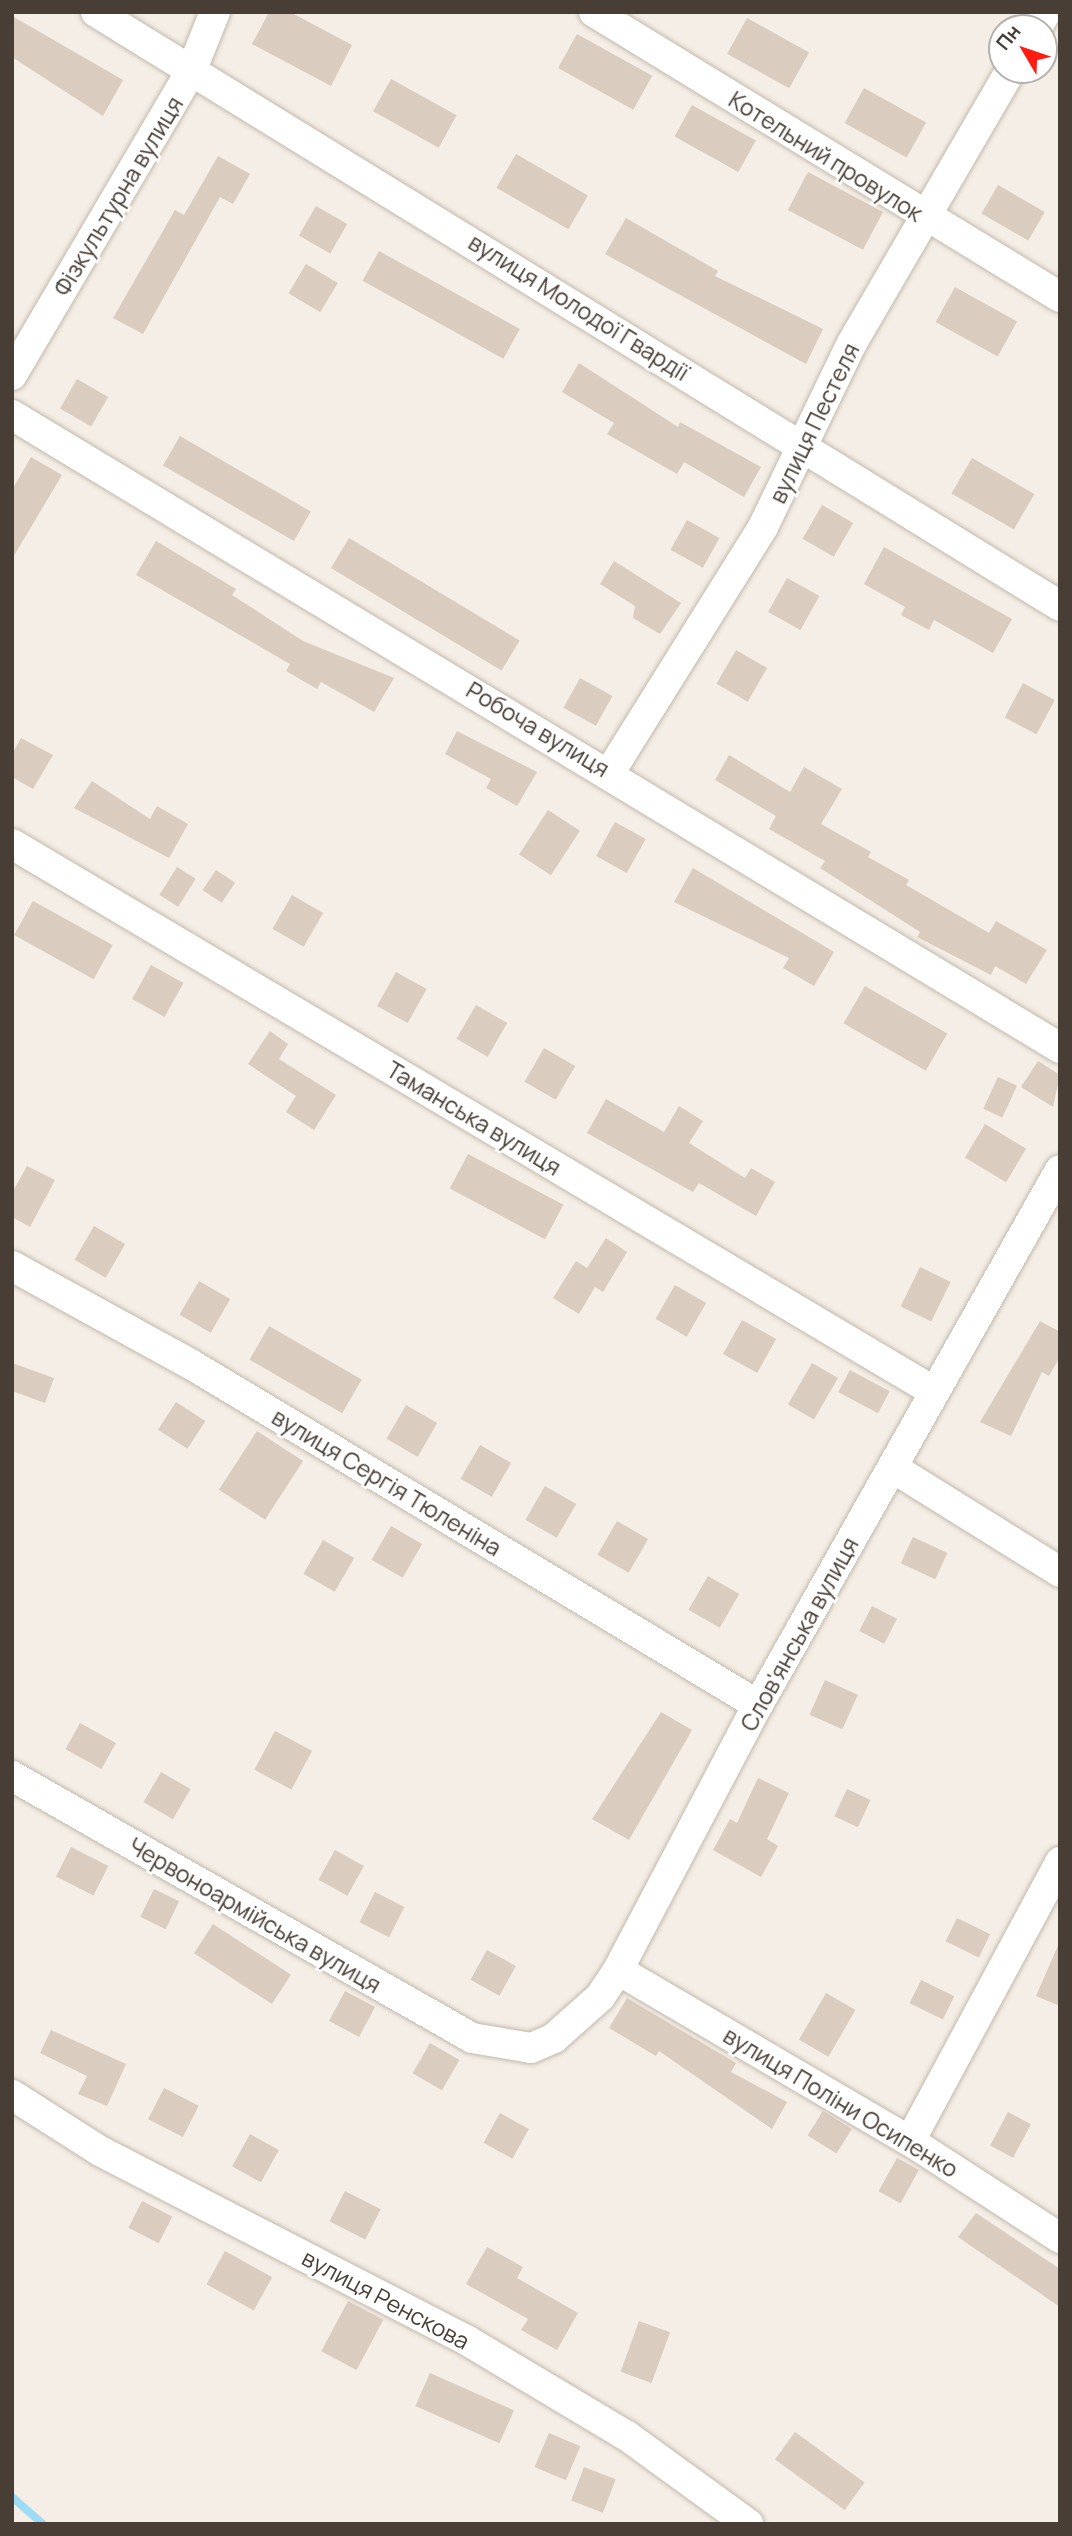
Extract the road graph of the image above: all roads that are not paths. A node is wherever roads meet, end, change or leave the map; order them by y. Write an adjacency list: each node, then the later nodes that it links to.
1 (96, 12): 4 (street, вулиця Молодої Гвардії)
2 (215, 12): 4 (street, Фізкультурна вулиця)
3 (594, 12): 6 (street, Котельний провулок)
4 (192, 69): 8 (street, Фізкультурна вулиця); 10 (street, вулиця Молодої Гвардії)
5 (1002, 84): 6 (street, вулиця Пестеля)
6 (922, 215): 7 (street, Котельний провулок); 10 (street, вулиця Пестеля)
7 (1060, 297)
8 (12, 375)
9 (12, 415): 12 (street, Робоча вулиця)
10 (802, 447): 11 (street, вулиця Молодої Гвардії); 12 (street, вулиця Пестеля)
11 (1060, 606)
12 (610, 772): 14 (street, Робоча вулиця)
13 (12, 844): 17 (street, Таманська вулиця)
14 (1060, 1048)
15 (1060, 1170): 17 (street, Слов'янська вулиця)
16 (12, 1266): 20 (street, вулиця Сергія Тюленіна)
17 (935, 1392): 18 (street, Слов'янська вулиця)
18 (893, 1468): 19 (street); 20 (street, Слов'янська вулиця)
19 (1060, 1572)
20 (758, 1705): 23 (street, Слов'янська вулиця)
21 (15, 1786): 24 (street, Червоноармійська вулиця)
22 (1060, 1862): 26 (street)
23 (618, 1970): 24 (street, Слов'янська вулиця); 26 (street, вулиця Поліни Осипенко)
24 (500, 2048)
25 (12, 2095): 28 (street, вулиця Ренскова)
26 (910, 2141): 27 (street, вулиця Поліни Осипенко)
27 (1060, 2238)
28 (748, 2524)

